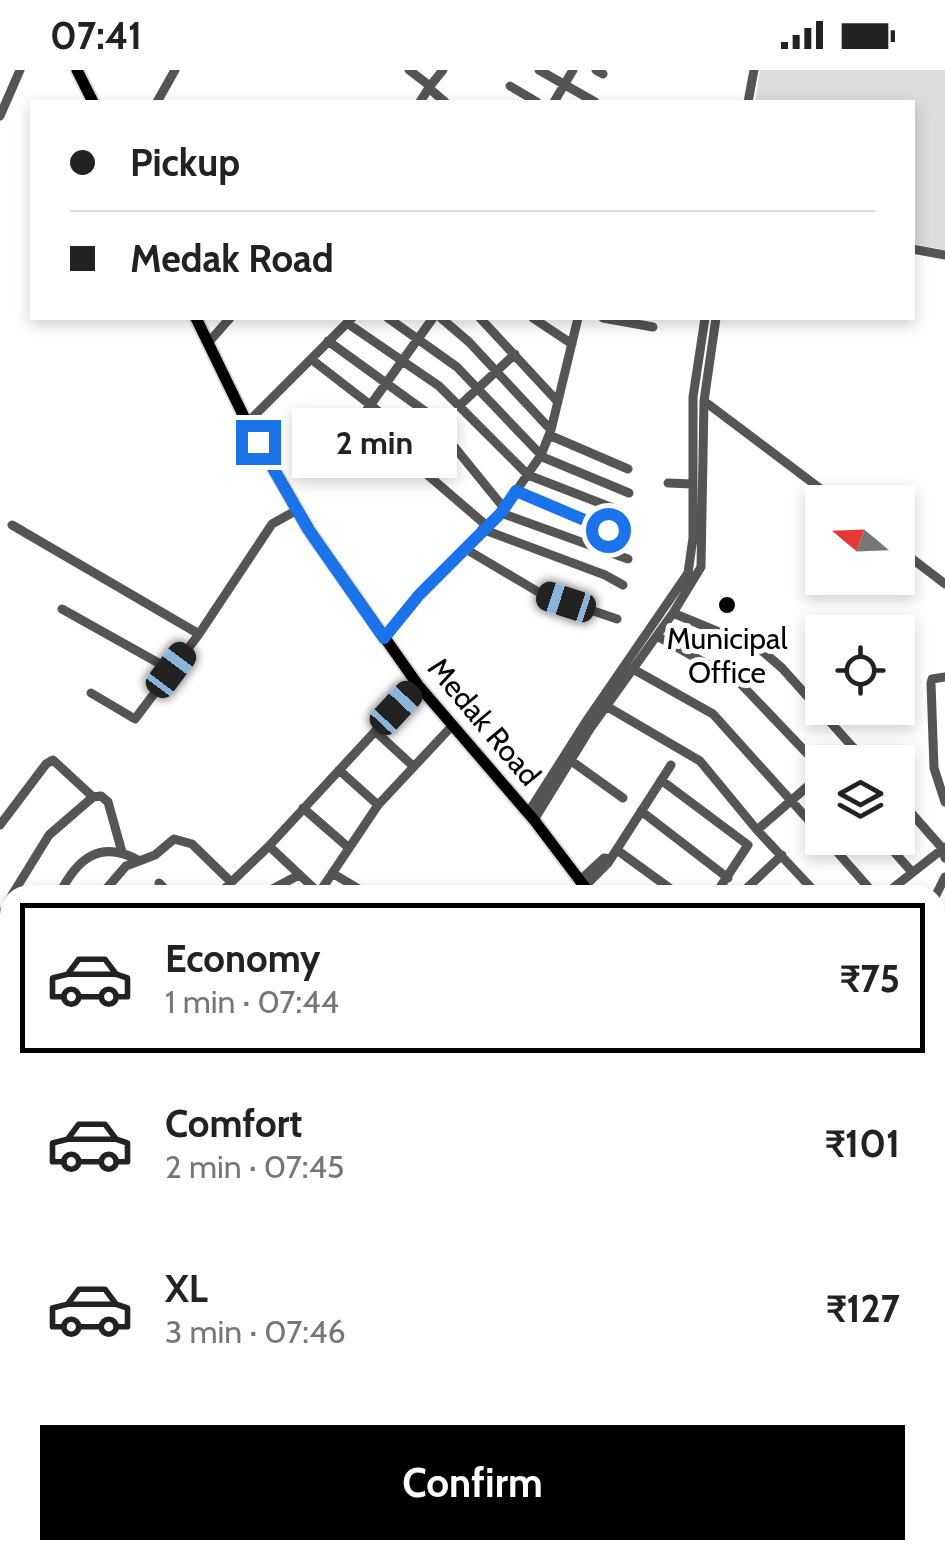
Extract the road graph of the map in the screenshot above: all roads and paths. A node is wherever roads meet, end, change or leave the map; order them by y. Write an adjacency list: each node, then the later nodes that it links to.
1 (20, 70): 20 (street)
2 (77, 70): 12 (main road)
3 (175, 70): 13 (street)
4 (409, 70): 11 (street)
5 (443, 70): 11 (street)
6 (539, 70): 9 (street)
7 (573, 70): 9 (street)
8 (754, 70): 19 (street)
9 (564, 84): 17 (street); 18 (street)
10 (510, 86): 16 (street)
11 (430, 88): 14 (street); 15 (street)
12 (92, 100)
13 (158, 100)
14 (421, 100)
15 (443, 100)
16 (534, 100)
17 (555, 100)
18 (592, 100)
19 (748, 100)
20 (0, 116)
21 (915, 250): 22 (street)
22 (945, 255)
23 (197, 320): 38 (main road, Medak Road)
24 (228, 320): 38 (street)
25 (350, 320): 37 (street); 42 (street)
26 (391, 320): 36 (street)
27 (432, 320): 36 (street)
28 (443, 320): 44 (street)
29 (482, 320): 40 (street)
30 (536, 320): 39 (street)
31 (578, 320): 39 (street)
32 (627, 320): 35 (street)
33 (705, 320): 43 (street)
34 (715, 320): 43 (street)
35 (653, 327)
36 (418, 338): 42 (street); 46 (street)
37 (328, 340): 41 (street); 45 (street)
38 (208, 343): 51 (main road, Medak Road)
39 (572, 344): 48 (street)
40 (514, 354): 44 (street); 48 (street)
41 (311, 359): 49 (street); 51 (street)
42 (402, 360): 45 (street); 50 (street)
43 (701, 365): 47 (street); 60 (street)
44 (496, 370): 46 (street); 53 (street)
45 (386, 382): 49 (street); 66 (street)
46 (479, 387): 50 (street); 56 (street)
47 (704, 401): 61 (street); 72 (street)
48 (558, 402): 53 (street)
49 (370, 405): 52 (street); 55 (street)
50 (460, 405): 58 (street)
51 (247, 423): 64 (main road, Medak Road)
52 (350, 432)
53 (550, 433): 56 (street); 57 (street)
54 (370, 453): 55 (street)
55 (403, 455): 68 (street)
56 (540, 456): 58 (street); 63 (street)
57 (628, 469)
58 (528, 475): 62 (street); 65 (street)
59 (668, 482): 60 (street)
60 (693, 484): 72 (street)
61 (815, 485)
62 (516, 491): 66 (street); 69 (street)
63 (629, 493)
64 (297, 510): 79 (street); 81 (main road, Medak Road)
65 (618, 510)
66 (502, 511): 68 (street); 71 (street)
67 (12, 525): 79 (street)
68 (484, 527): 70 (street); 75 (street)
69 (608, 530)
70 (464, 548): 78 (street); 81 (street)
71 (628, 559)
72 (696, 560): 77 (street); 106 (street)
73 (915, 561): 74 (street)
74 (945, 584)
75 (623, 585)
76 (62, 609): 83 (street)
77 (673, 613): 80 (street); 90 (street)
78 (617, 618)
79 (199, 634): 83 (street)
80 (657, 636): 82 (street); 91 (street)
81 (384, 638): 85 (main road, Medak Road)
82 (632, 669): 87 (street); 100 (street)
83 (171, 670): 86 (street)
84 (945, 677): 101 (street)
85 (418, 685): 88 (main road, Medak Road); 89 (street)
86 (91, 694)
87 (606, 706): 92 (street); 109 (street)
88 (451, 727): 93 (street); 106 (main road, Medak Road)
89 (375, 731): 93 (street); 95 (street)
90 (851, 745)
91 (805, 754)
92 (570, 760): 99 (street); 106 (street)
93 (413, 766): 102 (street)
94 (671, 766): 96 (street)
95 (339, 770): 102 (street); 103 (street)
96 (661, 780): 104 (street); 122 (street)
97 (805, 787): 100 (street)
98 (92, 797): 108 (street); 114 (street); 123 (street)
99 (623, 798)
100 (792, 799): 105 (street); 109 (street)
101 (945, 802)
102 (378, 806): 111 (street)
103 (303, 808): 110 (street); 111 (street)
104 (642, 811): 112 (street); 122 (street)
105 (805, 814)
106 (531, 817): 132 (main road, Medak Road)
107 (915, 818): 113 (street)
108 (0, 824)
109 (757, 830): 115 (street)
110 (268, 846): 121 (street); 127 (street)
111 (349, 848): 120 (street)
112 (617, 850): 133 (street); 134 (street)
113 (944, 851): 119 (street)
114 (122, 852): 118 (street); 124 (street)
115 (782, 855): 136 (street); 137 (street)
116 (840, 855): 138 (street)
117 (897, 855): 119 (street)
118 (138, 860): 125 (street); 126 (street)
119 (911, 871): 139 (street)
120 (332, 873): 130 (street); 131 (street)
121 (299, 874): 128 (street); 129 (street)
122 (728, 878): 135 (street)
123 (18, 885)
124 (64, 885)
125 (110, 885)
126 (223, 885)
127 (228, 885)
128 (279, 885)
129 (311, 885)
130 (326, 885)
131 (352, 885)
132 (583, 885)
133 (588, 885)
134 (665, 885)
135 (723, 885)
136 (749, 885)
137 (809, 885)
138 (866, 885)
139 (895, 885)

